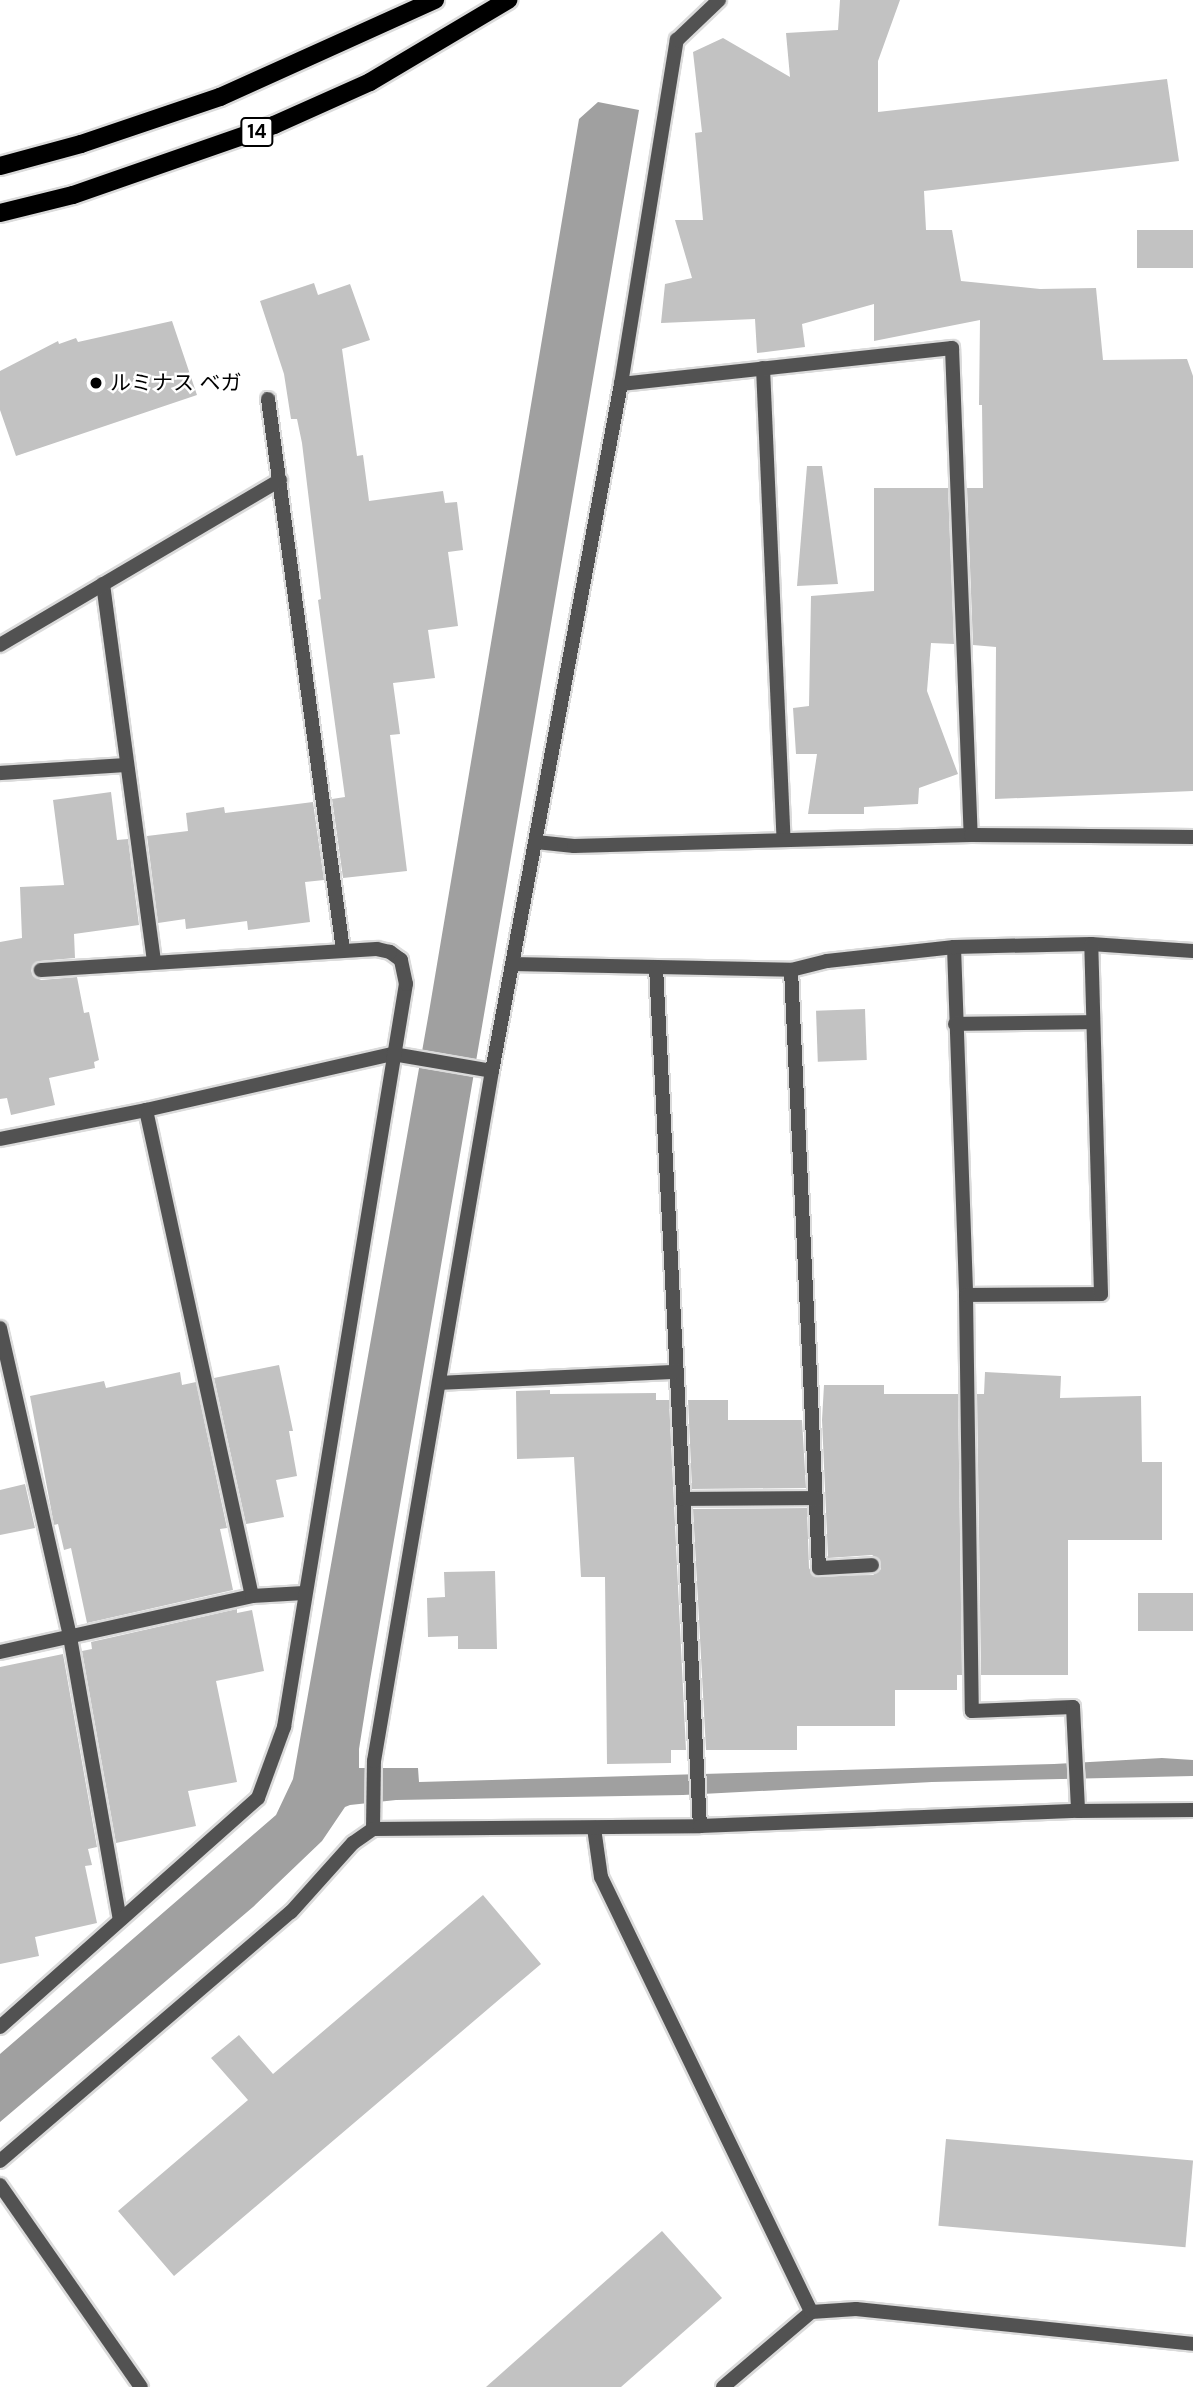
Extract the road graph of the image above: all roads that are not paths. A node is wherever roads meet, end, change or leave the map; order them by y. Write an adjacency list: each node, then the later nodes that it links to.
1 (435, 0): 4 (main road, 14)
2 (508, 0): 5 (main road, 14)
3 (719, 0): 7 (street)
4 (0, 166)
5 (0, 213)
6 (763, 368): 7 (street); 14 (street); 16 (street)
7 (621, 384): 17 (street)
8 (268, 399): 9 (street)
9 (280, 480): 10 (street); 20 (street)
10 (103, 583): 11 (street); 12 (street)
11 (0, 645)
12 (127, 765): 13 (street); 22 (street)
13 (0, 773)
14 (971, 835): 15 (street); 16 (street)
15 (1193, 837)
16 (784, 840): 17 (street)
17 (536, 842): 23 (street)
18 (1091, 944): 19 (street); 21 (street); 27 (street)
19 (954, 947): 26 (street); 28 (street)
20 (343, 950): 22 (street); 29 (street)
21 (1193, 951)
22 (153, 963): 25 (street)
23 (512, 964): 24 (street); 30 (street)
24 (656, 967): 26 (street); 35 (street)
25 (41, 970)
26 (791, 970): 37 (street)
27 (1093, 1022): 28 (street); 33 (street)
28 (955, 1024): 33 (street)
29 (393, 1054): 30 (street); 31 (street); 40 (street)
30 (485, 1070): 36 (street)
31 (146, 1110): 32 (street); 41 (street)
32 (0, 1139)
33 (966, 1295): 45 (street)
34 (0, 1328): 42 (street)
35 (677, 1373): 36 (street); 38 (street)
36 (439, 1383): 48 (street)
37 (816, 1498): 38 (street); 39 (street)
38 (683, 1499): 46 (street)
39 (872, 1565)
40 (304, 1593): 41 (street); 49 (street)
41 (252, 1596): 42 (street)
42 (70, 1637): 43 (street); 49 (street)
43 (0, 1652)
44 (1193, 1810): 45 (street)
45 (1078, 1811): 46 (street)
46 (700, 1826): 47 (street)
47 (594, 1828): 48 (street); 53 (street)
48 (373, 1829): 51 (street)
49 (120, 1920): 50 (street)
50 (0, 2027)
51 (0, 2161)
52 (0, 2185): 55 (street)
53 (811, 2312): 54 (street); 56 (street)
54 (1193, 2344)
55 (141, 2387)
56 (723, 2387)

